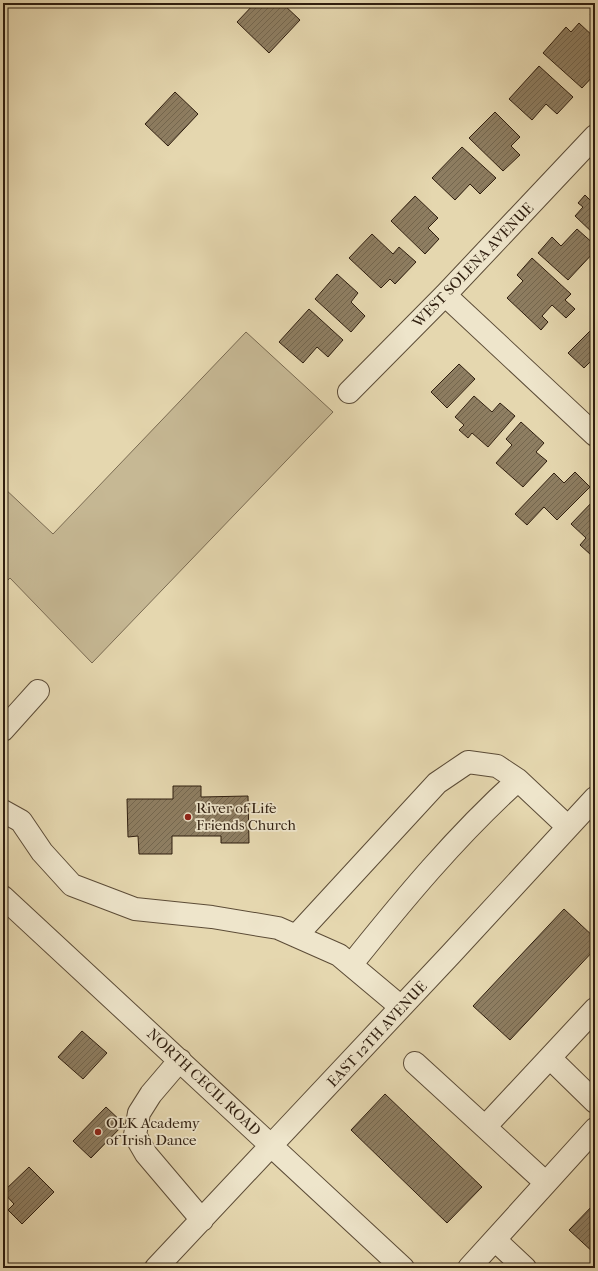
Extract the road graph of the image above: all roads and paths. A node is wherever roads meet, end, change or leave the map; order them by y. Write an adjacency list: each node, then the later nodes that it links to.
1 (595, 136): 2 (street, WEST SOLENA AVENUE)
2 (445, 295): 3 (street, WEST SOLENA AVENUE); 4 (street)
3 (349, 392)
4 (595, 435)
5 (38, 690): 6 (street)
6 (3, 730)
7 (518, 780): 10 (street); 12 (street); 13 (street)
8 (594, 800): 10 (street, EAST 12TH AVENUE)
9 (3, 811): 12 (street)
10 (568, 827): 14 (street, EAST 12TH AVENUE)
11 (3, 897): 17 (street, NORTH CECIL ROAD)
12 (296, 936): 13 (street)
13 (351, 964): 14 (street)
14 (402, 1007): 22 (street, EAST 12TH AVENUE)
15 (595, 1009): 16 (street)
16 (550, 1058): 19 (street); 20 (street)
17 (180, 1060): 22 (street, NORTH CECIL ROAD); 24 (street)
18 (415, 1064): 20 (street)
19 (595, 1102)
20 (485, 1127): 23 (street)
21 (595, 1129): 23 (street)
22 (272, 1146): 24 (street, EAST 12TH AVENUE); 27 (street, NORTH CECIL ROAD)
23 (546, 1183): 25 (street)
24 (202, 1220): 26 (street, EAST 12TH AVENUE)
25 (495, 1240): 28 (street); 29 (street)
26 (156, 1268)
27 (403, 1268)
28 (469, 1268)
29 (524, 1268)

